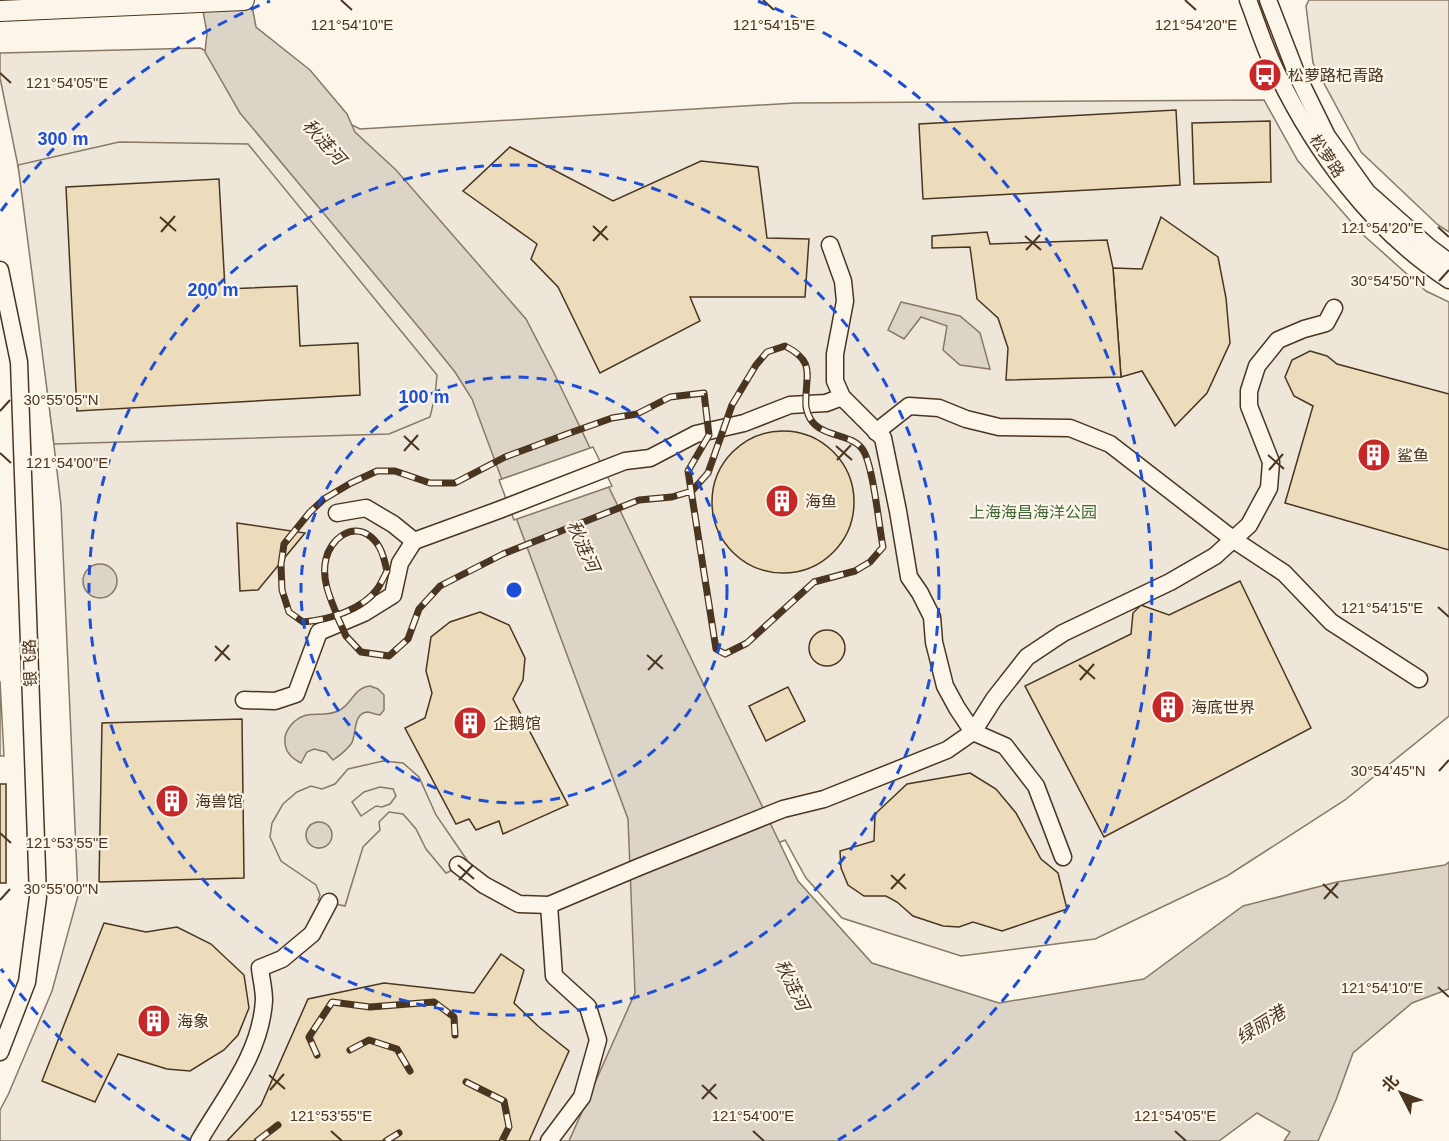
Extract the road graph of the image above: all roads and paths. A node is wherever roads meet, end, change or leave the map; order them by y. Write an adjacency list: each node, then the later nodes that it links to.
1 (244, 0): 4 (main road)
2 (1248, 0): 8 (street, 松萝路)
3 (1268, 0): 6 (street, 松萝路)
4 (0, 11)
5 (830, 245): 10 (street)
6 (1449, 262)
7 (0, 270): 22 (street, 银飞路)
8 (1449, 280)
9 (1334, 308): 13 (street)
10 (842, 397): 11 (street); 14 (street)
11 (876, 432): 13 (street); 17 (street)
12 (337, 513): 14 (street)
13 (1234, 540): 15 (street); 17 (street)
14 (414, 541): 16 (street)
15 (1419, 679)
16 (244, 700)
17 (973, 732): 18 (street); 21 (street)
18 (1063, 857)
19 (458, 865): 21 (street)
20 (329, 902): 23 (street)
21 (549, 905): 24 (street)
22 (0, 1052)
23 (200, 1141)
24 (549, 1141)

